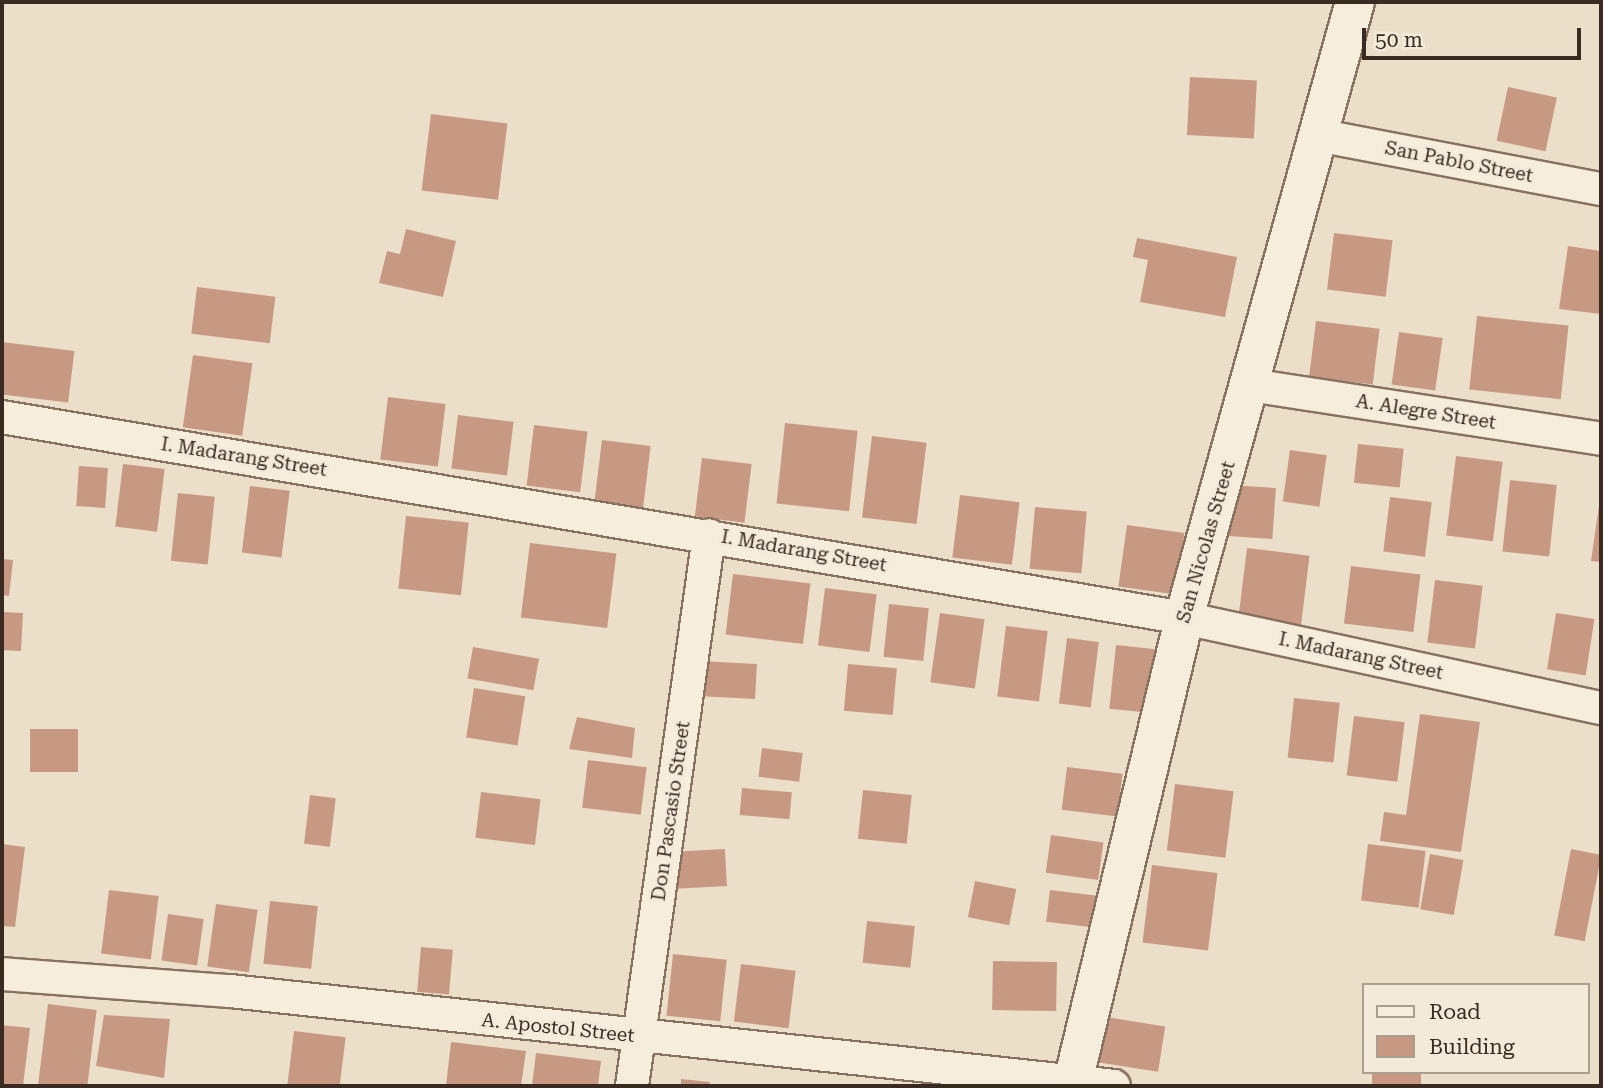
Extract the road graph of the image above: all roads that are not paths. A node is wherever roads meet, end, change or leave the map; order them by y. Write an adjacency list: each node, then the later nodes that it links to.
1 (1355, 2): 2 (street, San Nicolas Street)
2 (1317, 135): 3 (street, San Pablo Street); 4 (street, San Nicolas Street)
3 (1601, 188)
4 (1251, 385): 6 (street, A. Alegre Street); 8 (street, San Nicolas Street)
5 (2, 417): 7 (street, I. Madarang Street)
6 (1601, 439)
7 (709, 535): 8 (street, I. Madarang Street); 11 (street, Don Pascasio Street)
8 (1184, 618): 9 (street, I. Madarang Street); 12 (street, San Nicolas Street)
9 (1601, 708)
10 (2, 974): 11 (street, A. Apostol Street)
11 (639, 1037): 12 (street, A. Apostol Street); 13 (street, Don Pascasio Street)
12 (1073, 1084): 14 (street, A. Apostol Street)
13 (632, 1086)
14 (1114, 1086)

